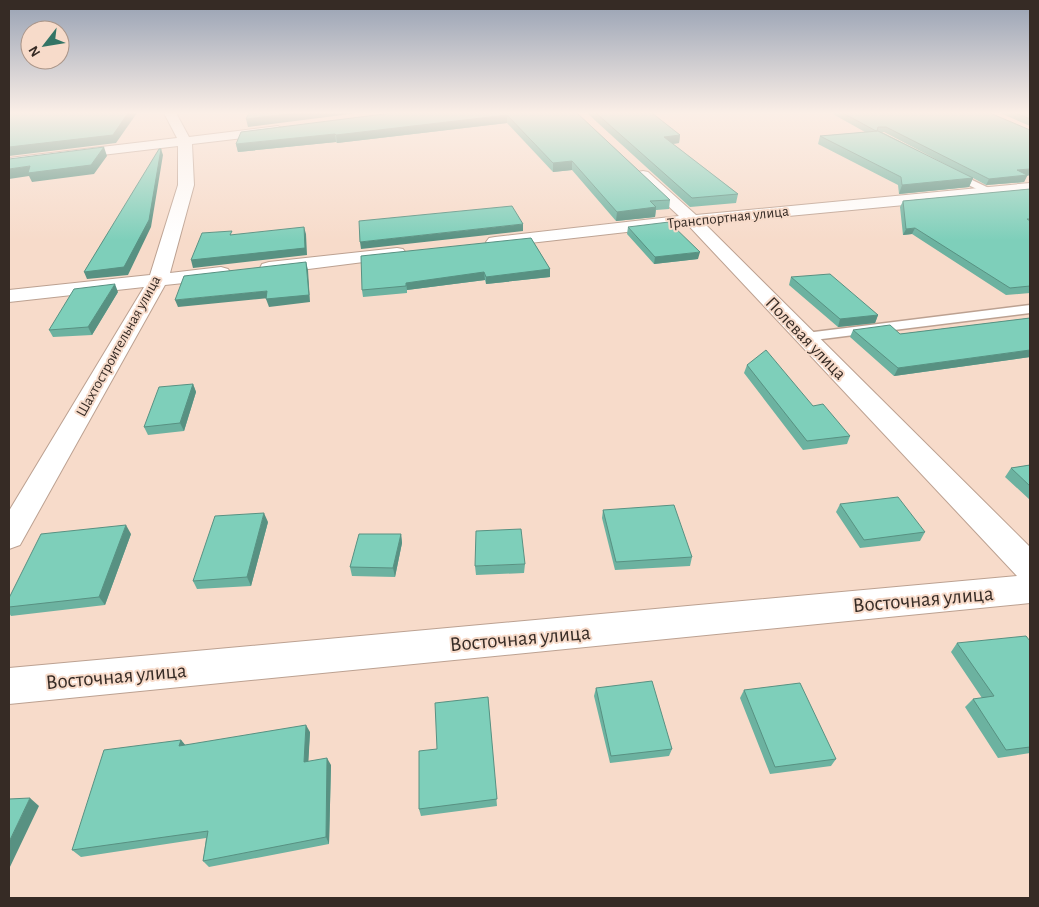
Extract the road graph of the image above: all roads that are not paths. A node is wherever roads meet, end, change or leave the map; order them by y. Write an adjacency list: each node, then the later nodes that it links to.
1 (68, 155): 4 (street)
2 (185, 155): 13 (street, Шахтостроительная улица)
3 (627, 160): 8 (street, Полевая улица)
4 (9, 162)
5 (939, 166): 7 (lane)
6 (1030, 188): 7 (street, Транспортная улица)
7 (990, 192): 8 (street, Транспортная улица)
8 (692, 220): 9 (street, Транспортная улица); 16 (street, Полевая улица)
9 (474, 245)
10 (415, 251): 11 (street)
11 (257, 269)
12 (237, 271): 13 (street)
13 (158, 280): 14 (street); 17 (street, Шахтостроительная улица)
14 (9, 296)
15 (1030, 309): 16 (lane)
16 (806, 338): 18 (street, Полевая улица)
17 (9, 537)
18 (1030, 568)
19 (1030, 589): 20 (street, Восточная улица)
20 (9, 686)

